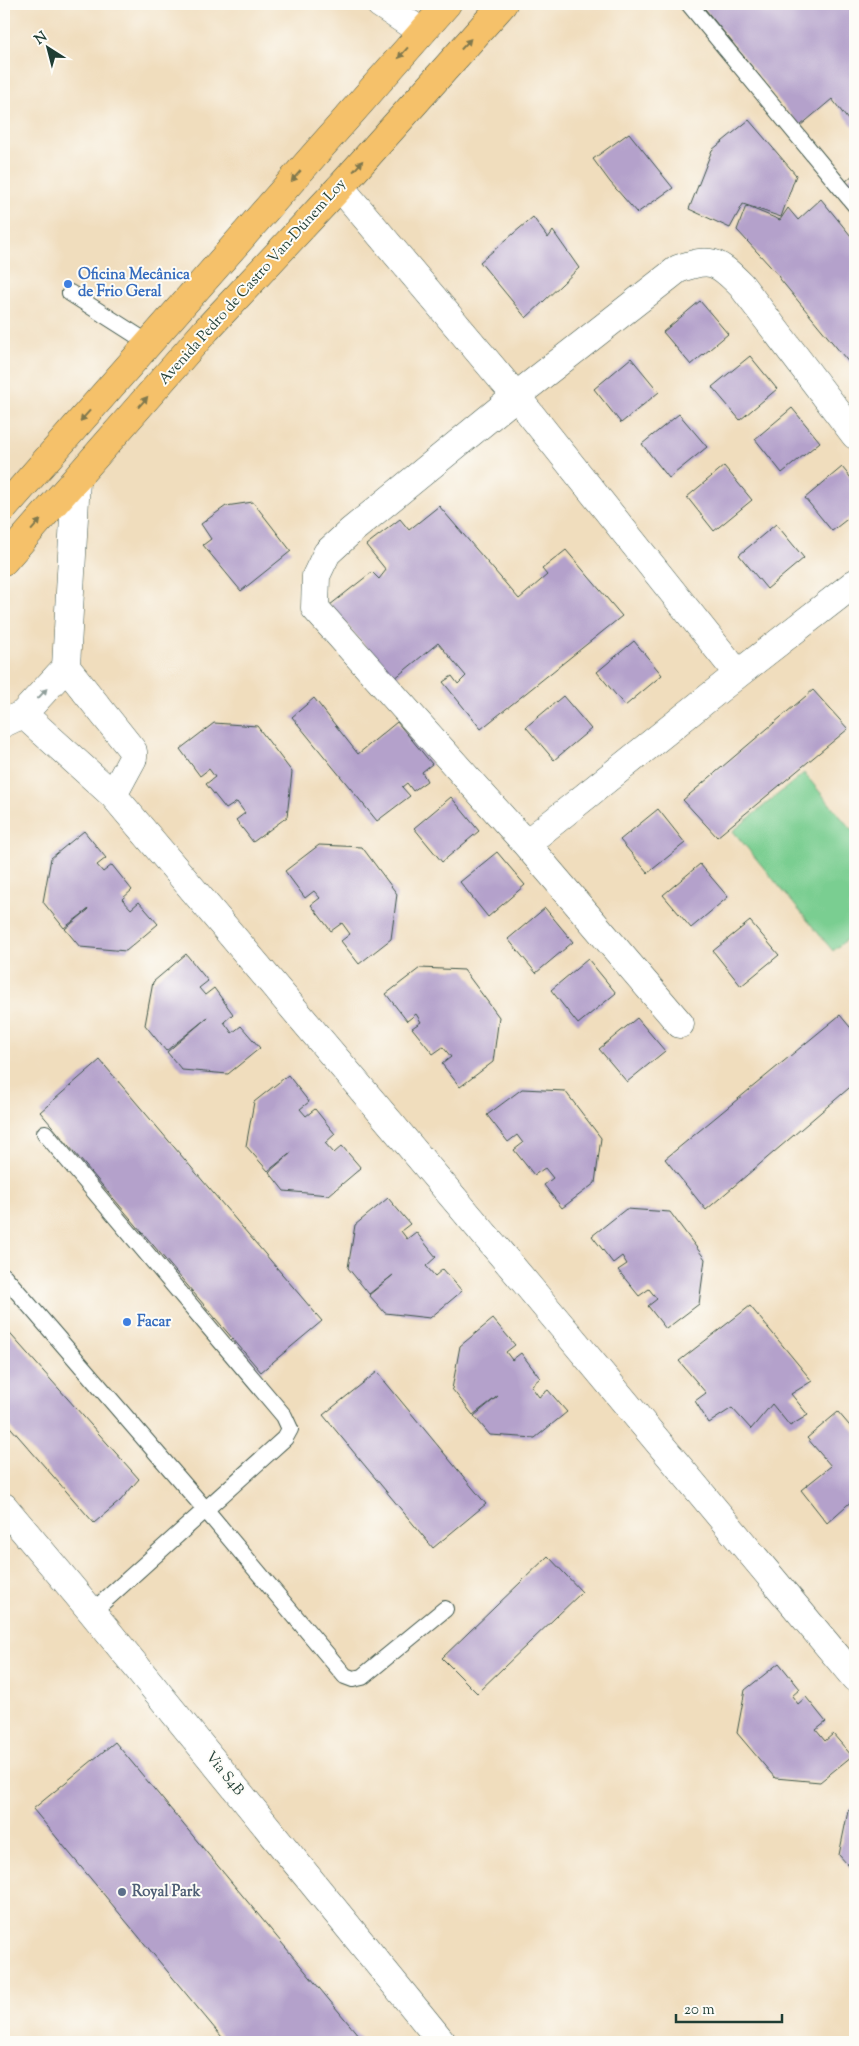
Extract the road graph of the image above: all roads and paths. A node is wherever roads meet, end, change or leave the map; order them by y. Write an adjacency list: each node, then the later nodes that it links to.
1 (380, 4): 5 (street)
2 (447, 4): 5 (highway)
3 (503, 4): 6 (highway, Avenida Pedro de Castro Van-Dúnem Loy, one-way to 3)
4 (689, 4): 7 (lane)
5 (422, 32): 9 (highway, one-way to 9)
6 (340, 187): 10 (street); 12 (highway, Avenida Pedro de Castro Van-Dúnem Loy, one-way to 6)
7 (855, 205)
8 (70, 293): 9 (lane)
9 (150, 344): 13 (highway, one-way to 13)
10 (516, 396): 11 (street); 17 (street); 20 (street)
11 (855, 435)
12 (76, 480): 14 (highway, Avenida Pedro de Castro Van-Dúnem Loy, one-way to 12); 16 (street)
13 (4, 508)
14 (4, 561)
15 (855, 583): 17 (street)
16 (66, 667): 18 (street, one-way to 16); 19 (street)
17 (738, 674): 20 (street)
18 (13, 718): 19 (street)
19 (112, 795): 28 (street)
20 (526, 844): 21 (street)
21 (680, 1024)
22 (45, 1133): 25 (lane)
23 (4, 1276): 25 (lane)
24 (4, 1507): 27 (street, Via S4B)
25 (205, 1509): 26 (lane); 27 (lane)
26 (444, 1609)
27 (92, 1612): 29 (street, Via S4B)
28 (855, 1678)
29 (442, 2042)

